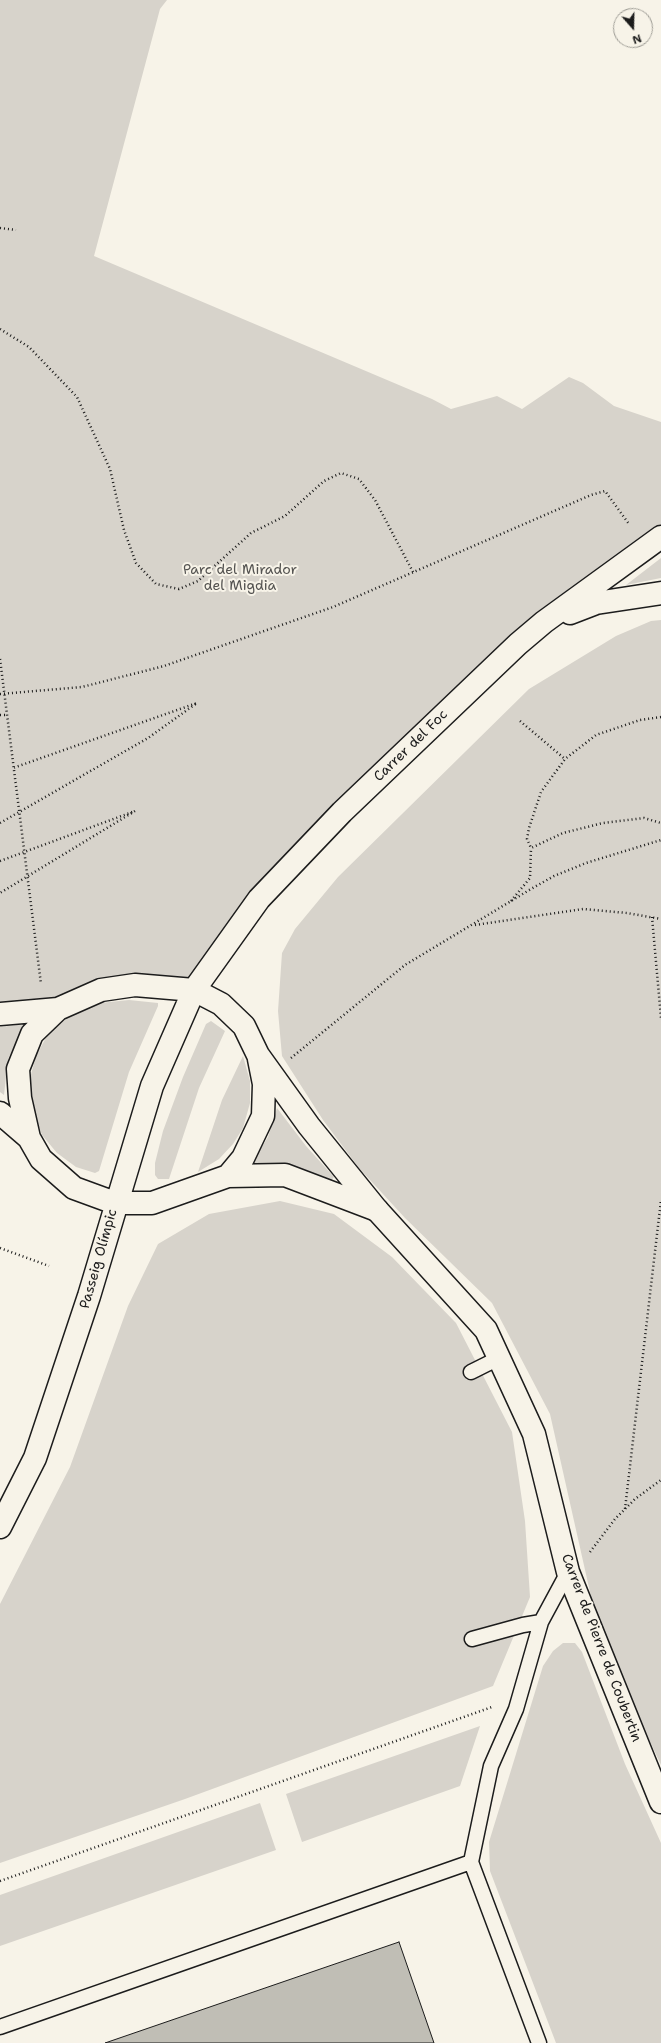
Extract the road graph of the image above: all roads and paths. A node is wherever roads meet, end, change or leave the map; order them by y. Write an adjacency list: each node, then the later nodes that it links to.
1 (0, 228): 2 (path)
2 (16, 230)
3 (0, 329): 6 (path)
4 (629, 524): 6 (path)
5 (661, 537): 8 (street, Carrer del Foc)
6 (413, 572): 12 (path)
7 (661, 593): 8 (street)
8 (544, 622): 33 (street, Carrer del Foc)
9 (0, 660): 10 (path)
10 (0, 665): 12 (path)
11 (0, 694): 12 (path)
12 (4, 694): 14 (path)
13 (0, 715): 14 (path)
14 (7, 715): 18 (path)
15 (661, 717): 17 (path)
16 (520, 721): 17 (path)
17 (565, 759): 23 (path)
18 (13, 768): 19 (path); 19 (path)
19 (18, 812): 20 (path); 24 (path)
20 (0, 823)
21 (661, 823): 23 (path)
22 (661, 840): 28 (path)
23 (531, 848): 28 (path)
24 (23, 852): 25 (path); 26 (path); 26 (path)
25 (0, 861)
26 (26, 877): 27 (path); 32 (path)
27 (0, 893)
28 (510, 903): 31 (path)
29 (652, 917): 30 (path); 31 (path); 36 (path)
30 (661, 919)
31 (473, 925): 38 (path)
32 (41, 985)
33 (194, 990): 34 (street); 37 (street); 43 (street, Passeig Olímpic)
34 (58, 1009): 35 (street); 40 (street)
35 (0, 1014)
36 (661, 1018)
37 (258, 1055): 41 (street); 44 (street, Carrer de Pierre de Coubertin)
38 (287, 1062)
39 (0, 1113): 40 (street)
40 (29, 1138): 43 (street)
41 (228, 1176): 43 (street); 44 (street)
42 (661, 1200): 50 (path)
43 (115, 1203): 51 (street, Passeig Olímpic)
44 (378, 1210): 47 (street, Carrer de Pierre de Coubertin)
45 (0, 1248): 46 (path)
46 (49, 1266)
47 (499, 1358): 48 (lane); 53 (street, Carrer de Pierre de Coubertin)
48 (471, 1372)
49 (661, 1480): 50 (path)
50 (625, 1509): 52 (path)
51 (0, 1527)
52 (589, 1554)
53 (568, 1572): 54 (lane); 57 (street, Carrer de Pierre de Coubertin)
54 (541, 1622): 55 (lane); 58 (lane)
55 (472, 1639)
56 (498, 1707): 59 (path)
57 (661, 1802)
58 (470, 1862): 60 (lane); 61 (lane)
59 (0, 1881)
60 (0, 2027)
61 (539, 2043)

